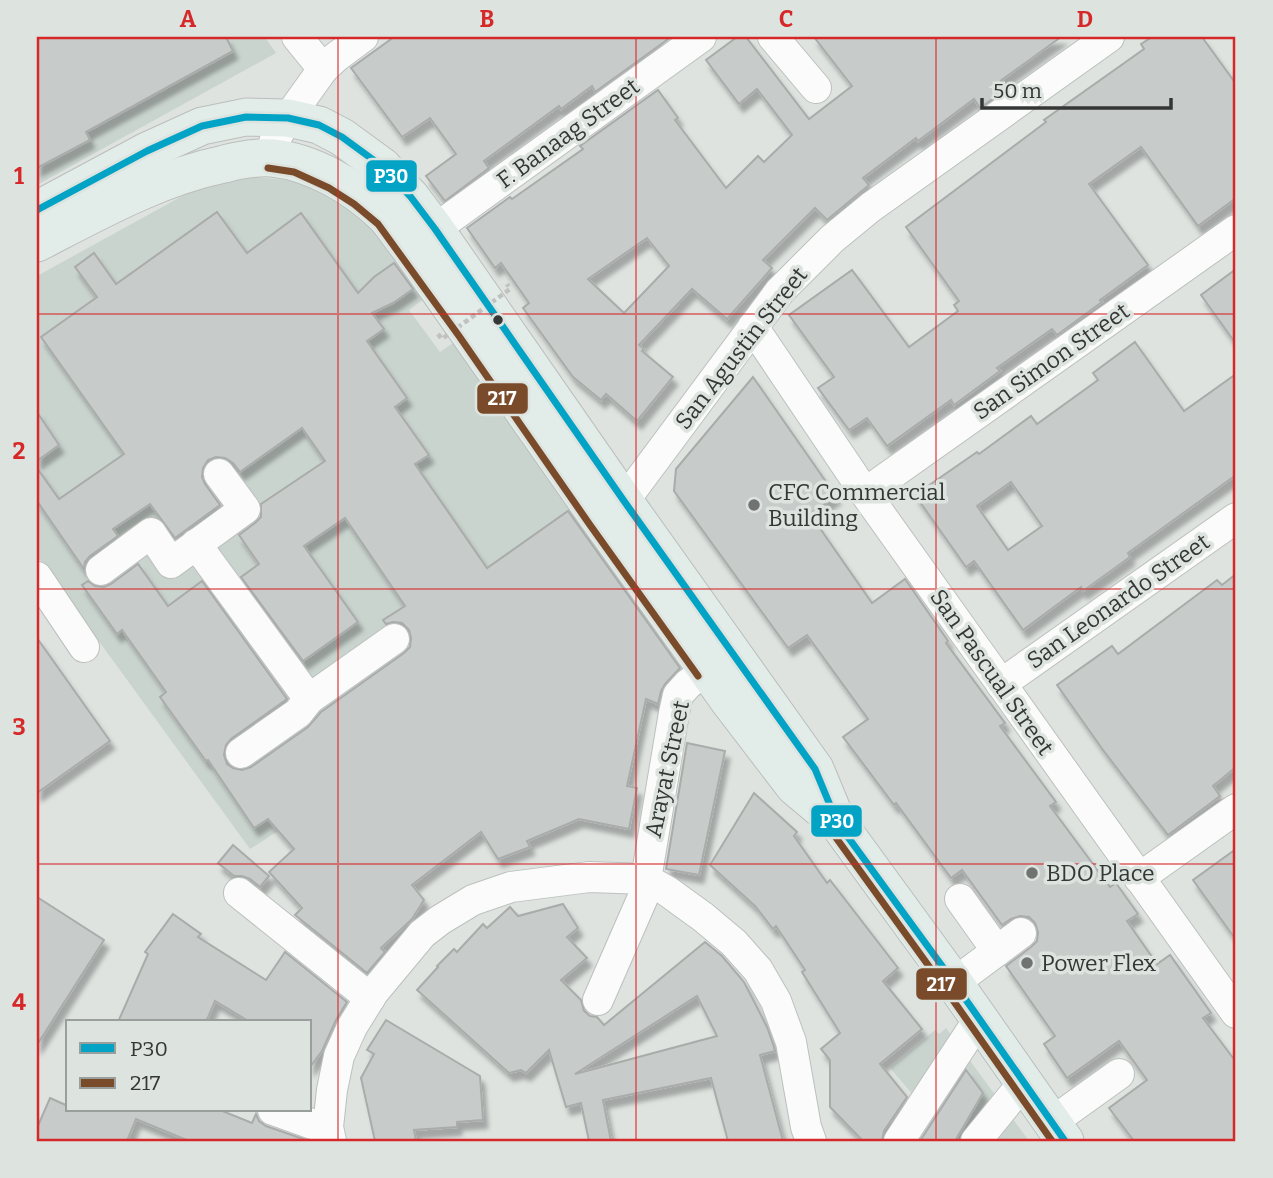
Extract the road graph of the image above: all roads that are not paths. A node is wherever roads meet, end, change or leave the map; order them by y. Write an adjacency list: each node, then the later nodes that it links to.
1 (297, 37): 6 (street)
2 (363, 37): 6 (street)
3 (701, 37): 11 (street, F. Banaag Street)
4 (772, 37): 7 (street)
5 (1109, 37): 14 (street, San Agustin Street)
6 (334, 54): 8 (street)
7 (816, 88)
8 (288, 118): 9 (street); 10 (main road); 11 (main road)
9 (270, 158): 13 (main road); 24 (main road)
10 (37, 210)
11 (435, 229): 17 (main road)
12 (1236, 230): 16 (street, San Simon Street)
13 (37, 243)
14 (753, 327): 16 (street, San Pascual Street); 17 (street, San Agustin Street)
15 (219, 474): 19 (street)
16 (865, 493): 25 (street, San Pascual Street)
17 (624, 501): 29 (main road)
18 (1236, 518): 25 (street, San Leonardo Street)
19 (196, 544): 20 (street); 26 (street)
20 (101, 570)
21 (37, 577): 23 (street)
22 (394, 639): 26 (street)
23 (84, 647)
24 (707, 670): 29 (main road); 31 (street, Arayat Street)
25 (1001, 684): 30 (street, San Pascual Street)
26 (309, 699): 27 (street)
27 (241, 753)
28 (1236, 810): 30 (street)
29 (837, 822): 34 (main road)
30 (1139, 878): 37 (street, San Pascual Street)
31 (646, 879): 35 (street); 36 (street, Arayat Street); 44 (street)
32 (239, 893): 35 (street)
33 (960, 899): 34 (street)
34 (954, 983): 38 (main road)
35 (370, 998): 43 (street)
36 (598, 1000)
37 (1236, 1013)
38 (979, 1019): 40 (main road); 45 (street)
39 (1119, 1074): 42 (street)
40 (1024, 1082): 42 (main road); 46 (street)
41 (279, 1112): 43 (street)
42 (1058, 1132)
43 (329, 1134)
44 (811, 1141)
45 (899, 1141)
46 (976, 1141)

